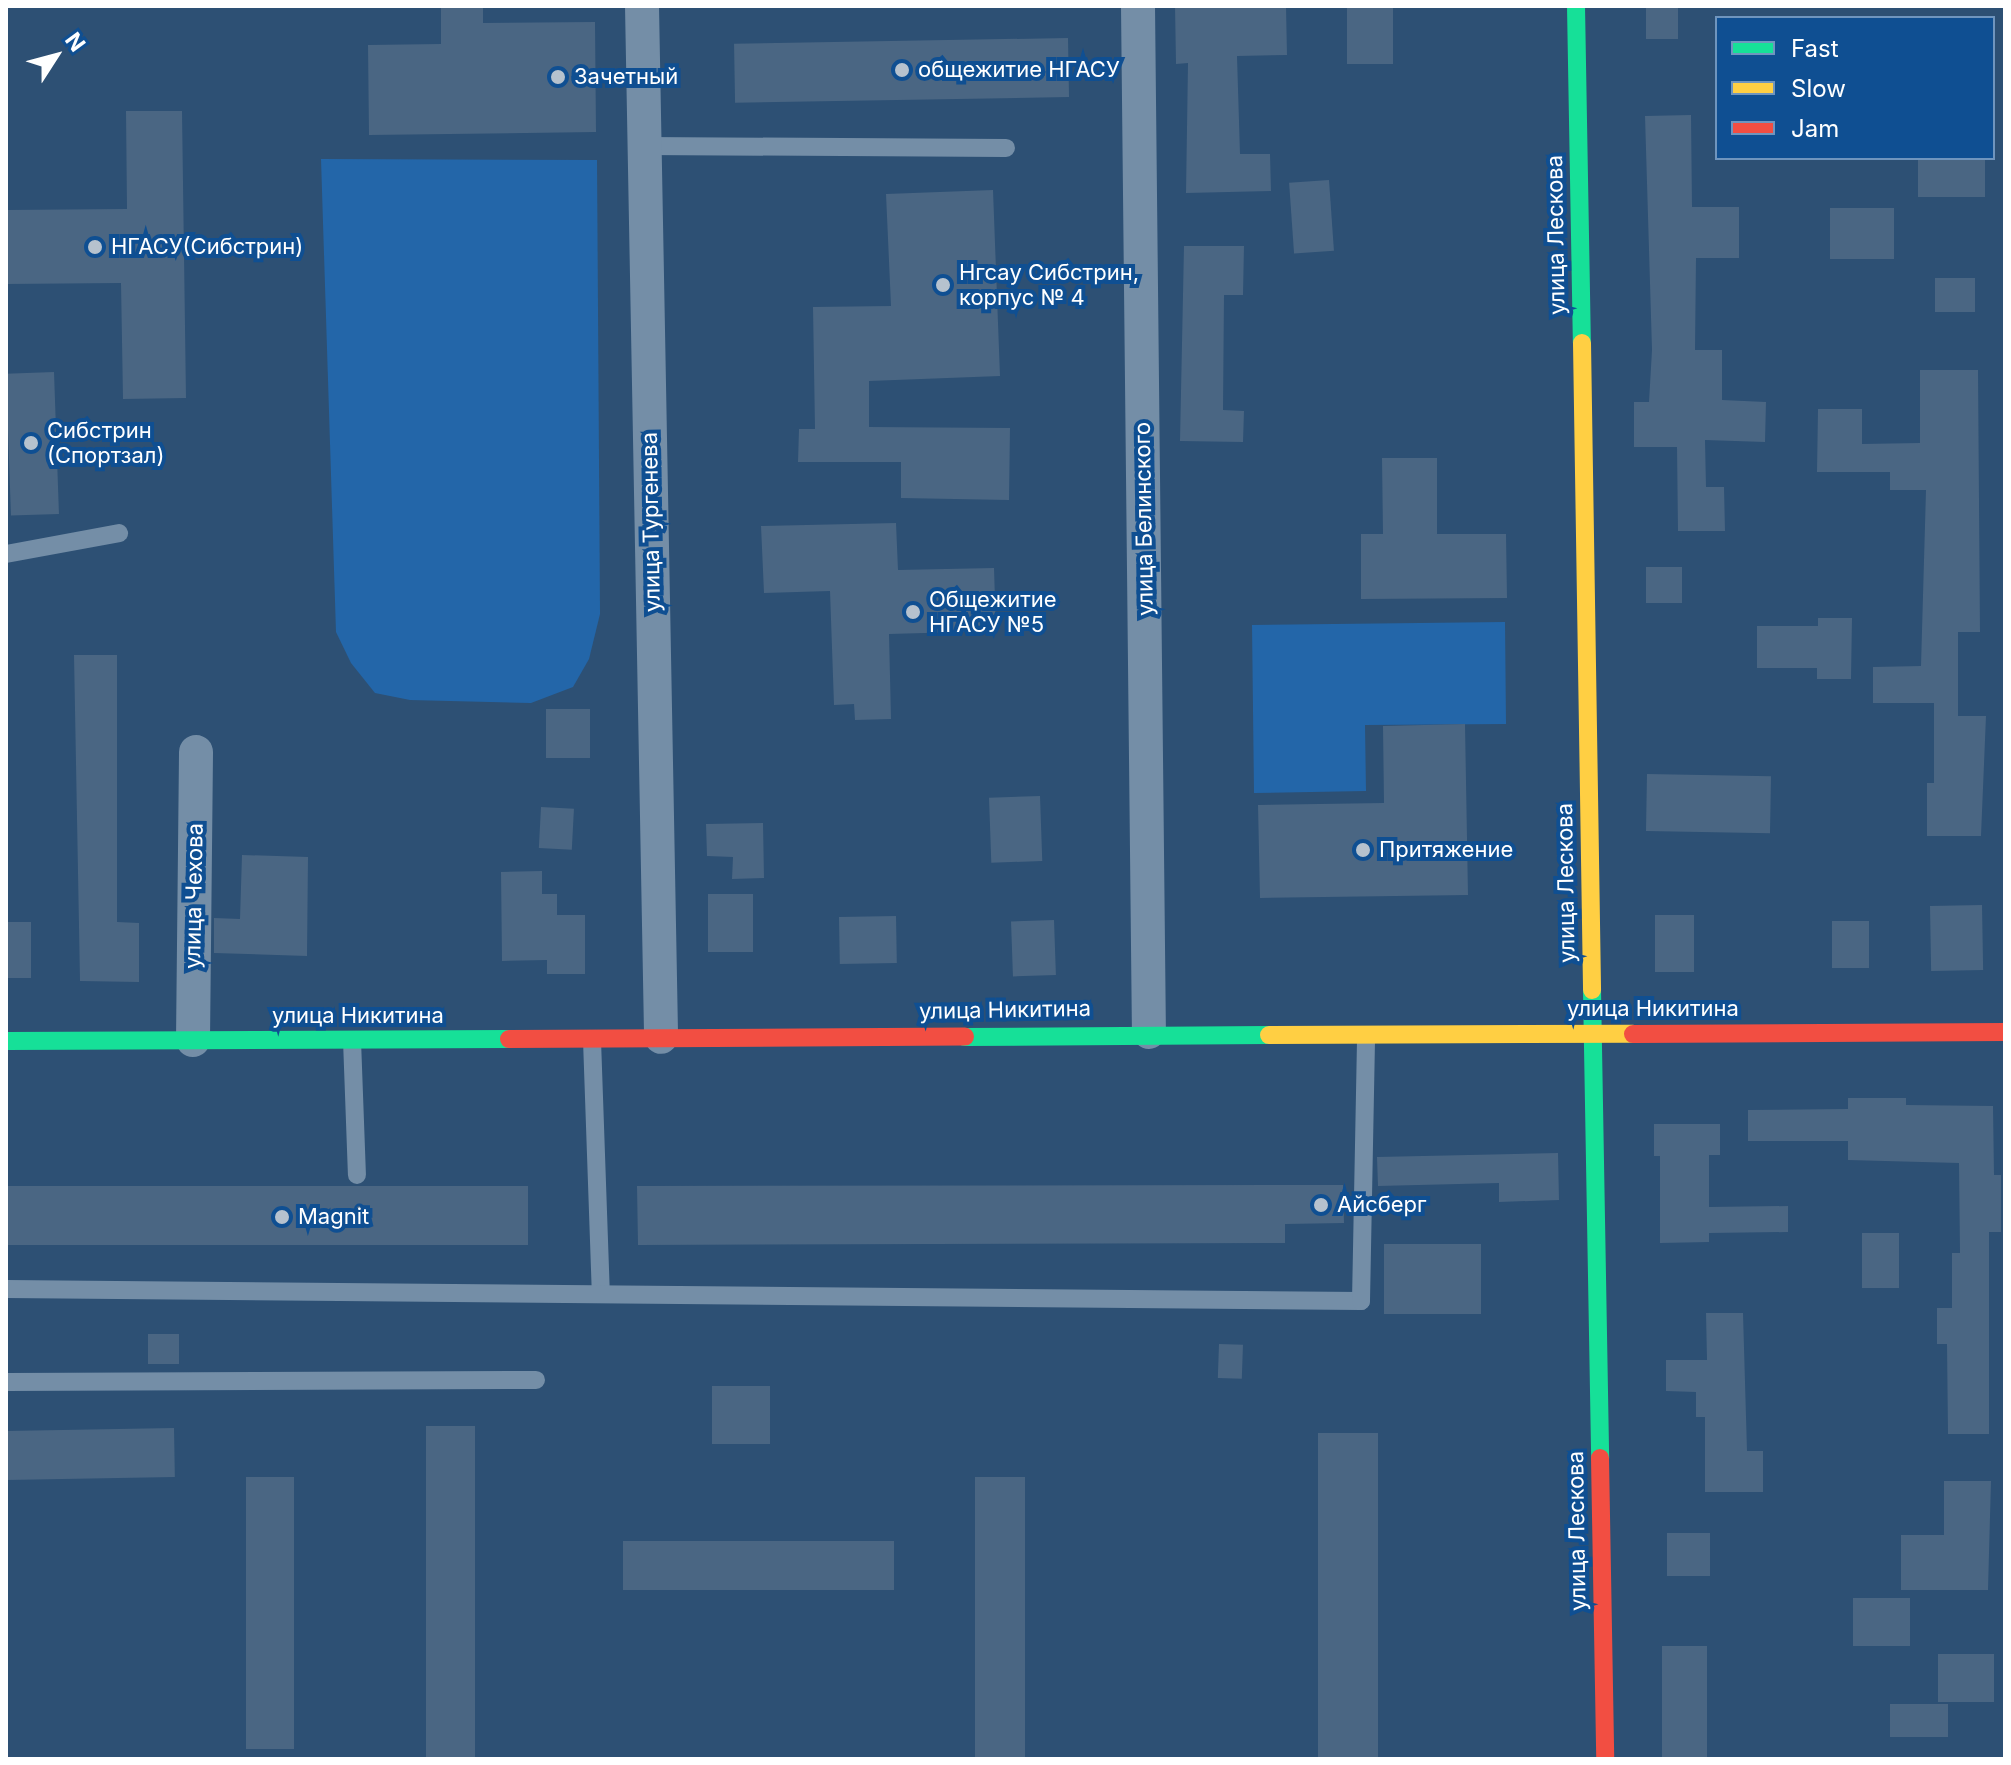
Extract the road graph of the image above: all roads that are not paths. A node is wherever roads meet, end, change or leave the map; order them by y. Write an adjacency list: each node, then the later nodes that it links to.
1 (642, 6): 4 (street, улица Тургенева)
2 (1138, 6): 9 (street, улица Белинского)
3 (1576, 6): 10 (main road, улица Лескова)
4 (644, 146): 5 (lane); 13 (street, улица Тургенева)
5 (1006, 148)
6 (119, 533): 7 (lane)
7 (6, 554)
8 (196, 752): 14 (street, улица Чехова)
9 (1149, 1032): 12 (main road, улица Никитина); 13 (main road, улица Никитина)
10 (1592, 1032): 11 (main road, улица Никитина); 12 (main road, улица Никитина); 23 (main road, улица Лескова)
11 (2005, 1032)
12 (1366, 1036): 20 (lane)
13 (661, 1037): 16 (main road, улица Никитина)
14 (193, 1040): 15 (main road, улица Никитина); 17 (main road, улица Никитина)
15 (352, 1040): 16 (main road, улица Никитина); 18 (lane)
16 (592, 1040): 20 (lane)
17 (6, 1041)
18 (357, 1175)
19 (6, 1289): 20 (lane)
20 (601, 1293)
21 (536, 1380): 22 (lane)
22 (6, 1382)
23 (1605, 1759)

